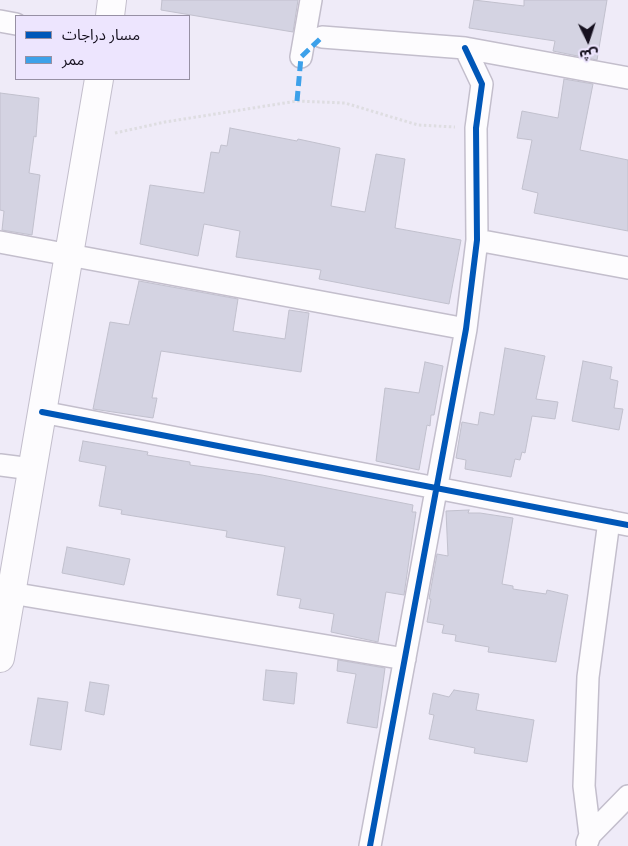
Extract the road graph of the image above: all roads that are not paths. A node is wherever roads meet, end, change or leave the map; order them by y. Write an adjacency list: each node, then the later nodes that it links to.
1 (112, 0): 3 (street)
2 (311, 0): 8 (street)
3 (110, 15)
4 (0, 21): 5 (street)
5 (15, 24)
6 (322, 37): 7 (street)
7 (465, 48): 9 (street); 11 (street)
8 (301, 57)
9 (628, 78)
10 (99, 80): 13 (street)
11 (477, 240): 14 (street); 15 (street)
12 (0, 242): 13 (street)
13 (69, 255): 15 (street); 16 (street)
14 (628, 268)
15 (466, 329): 19 (street)
16 (42, 412): 18 (street); 19 (street)
17 (0, 464): 18 (street)
18 (32, 469): 21 (street)
19 (437, 489): 20 (street); 23 (street)
20 (618, 523): 25 (street)
21 (11, 593): 22 (street); 23 (street)
22 (0, 658)
23 (405, 659): 26 (street)
24 (628, 796): 25 (street)
25 (588, 840)
26 (370, 846)

